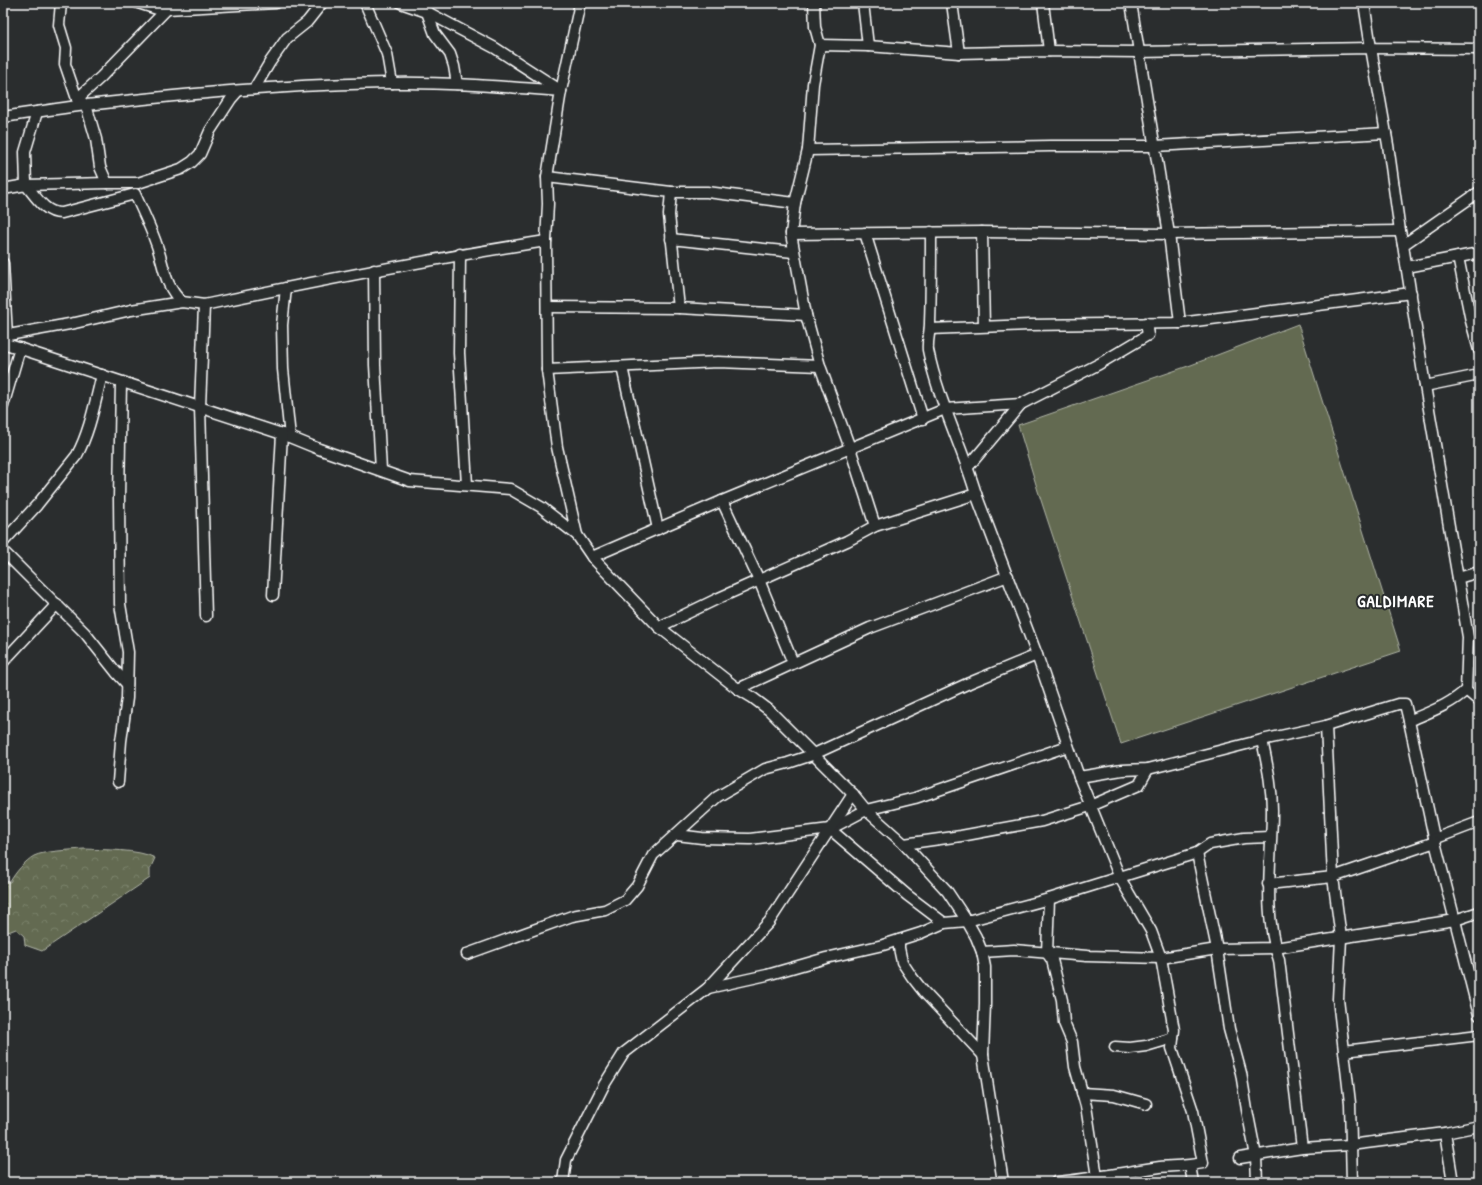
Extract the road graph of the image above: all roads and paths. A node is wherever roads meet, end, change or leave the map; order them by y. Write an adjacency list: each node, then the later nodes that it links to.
1 (61, 3): 28 (street)
2 (138, 3): 14 (street)
3 (276, 3): 14 (street)
4 (322, 3): 25 (street)
5 (365, 3): 23 (street)
6 (401, 3): 15 (street)
7 (580, 3): 27 (street)
8 (814, 3): 16 (street)
9 (863, 3): 17 (street)
10 (952, 3): 22 (street)
11 (1043, 3): 20 (street)
12 (1131, 3): 21 (street)
13 (1364, 3): 18 (street)
14 (167, 6): 28 (street)
15 (427, 12): 24 (street); 27 (street)
16 (820, 45): 17 (street); 34 (street)
17 (868, 46): 22 (street)
18 (1371, 48): 19 (street); 21 (street); 32 (street)
19 (1479, 49)
20 (1049, 51): 21 (street); 22 (street)
21 (1139, 52): 33 (street)
22 (959, 53)
23 (392, 83): 24 (street); 25 (street)
24 (457, 84): 27 (street)
25 (254, 89): 26 (street)
26 (238, 91): 29 (street); 37 (street)
27 (561, 91): 35 (street)
28 (77, 99): 29 (street)
29 (86, 105): 30 (street); 36 (street)
30 (37, 112): 31 (street); 38 (street)
31 (3, 117)
32 (1386, 133): 33 (street); 44 (street)
33 (1155, 146): 34 (street); 49 (street)
34 (808, 150): 43 (street)
35 (547, 177): 40 (street); 51 (street)
36 (107, 183): 37 (street); 38 (street)
37 (138, 183): 42 (street)
38 (26, 186): 39 (street); 42 (street)
39 (3, 189)
40 (671, 192): 43 (street); 50 (street)
41 (1479, 192): 52 (street)
42 (135, 194): 62 (street)
43 (795, 203): 48 (street)
44 (1400, 231): 49 (street); 52 (street)
45 (930, 232): 46 (street); 47 (street); 70 (street)
46 (982, 232): 49 (street); 69 (street)
47 (865, 233): 48 (street); 85 (street)
48 (791, 234): 53 (street)
49 (1169, 234): 68 (street)
50 (671, 239): 53 (street); 65 (street)
51 (546, 241): 55 (street); 64 (street)
52 (1403, 245): 58 (street)
53 (793, 252): 66 (street)
54 (1479, 253): 56 (street)
55 (460, 254): 59 (street); 90 (street)
56 (1458, 257): 58 (street); 73 (street)
57 (3, 263): 71 (street)
58 (1407, 268): 61 (street)
59 (374, 270): 60 (street); 89 (street)
60 (286, 288): 63 (street); 86 (street)
61 (1411, 293): 68 (street); 80 (street)
62 (182, 302): 63 (street); 71 (street)
63 (204, 304): 83 (street)
64 (547, 307): 65 (street); 76 (street)
65 (679, 308): 66 (street)
66 (806, 315): 74 (street)
67 (1146, 323): 68 (street); 69 (street); 81 (street)
68 (1180, 323)
69 (984, 326): 70 (street)
70 (930, 328): 84 (street)
71 (4, 338): 72 (street)
72 (20, 348): 77 (street); 82 (street)
73 (1479, 350)
74 (820, 366): 75 (street); 87 (street)
75 (622, 367): 76 (street); 94 (street)
76 (547, 370): 95 (street)
77 (102, 375): 79 (street); 96 (street)
78 (1479, 375): 80 (street)
79 (121, 382): 83 (street); 110 (street)
80 (1425, 386): 101 (street)
81 (1021, 404): 84 (street); 88 (street)
82 (3, 406)
83 (200, 407): 86 (street); 105 (street)
84 (945, 409): 85 (street); 88 (street)
85 (923, 419): 87 (street)
86 (286, 436): 89 (street); 103 (street)
87 (850, 448): 92 (street); 93 (street)
88 (968, 467): 91 (street)
89 (381, 470): 90 (street)
90 (467, 485): 95 (street)
91 (976, 494): 93 (street); 100 (street)
92 (722, 501): 94 (street); 102 (street)
93 (875, 526): 102 (street)
94 (658, 529): 98 (street)
95 (577, 535): 98 (street)
96 (3, 542)
97 (3, 551): 104 (street)
98 (592, 557): 106 (street)
99 (1479, 572): 101 (street)
100 (1008, 576): 107 (street); 109 (street)
101 (1458, 578): 112 (street)
102 (760, 580): 106 (street); 109 (street)
103 (273, 595)
104 (57, 604): 108 (street); 110 (street)
105 (206, 616)
106 (659, 627): 111 (street)
107 (1037, 655): 117 (street); 118 (street)
108 (3, 662)
109 (793, 663): 111 (street)
110 (127, 684): 121 (street)
111 (738, 689): 118 (street)
112 (1466, 690): 113 (street); 114 (street)
113 (1479, 701)
114 (1409, 720): 115 (street); 129 (street)
115 (1326, 726): 116 (street); 132 (street)
116 (1262, 740): 119 (street); 128 (street)
117 (1068, 746): 120 (street); 124 (street)
118 (812, 755): 122 (street); 127 (street)
119 (1148, 769): 120 (street); 123 (street)
120 (1079, 777): 123 (street)
121 (118, 782)
122 (853, 794): 124 (street); 126 (street)
123 (1090, 806): 130 (street); 133 (street)
124 (866, 810): 126 (street); 130 (street)
125 (1479, 822): 129 (street)
126 (830, 829): 127 (street); 139 (street); 148 (street)
127 (677, 835): 146 (street)
128 (1270, 838): 131 (street); 134 (street)
129 (1435, 841): 132 (street); 137 (street)
130 (904, 844): 138 (street)
131 (1198, 853): 133 (street); 143 (street)
132 (1333, 877): 134 (street); 140 (street)
133 (1120, 878): 135 (street); 147 (street)
134 (1268, 884): 142 (street)
135 (1049, 899): 138 (street); 145 (street)
136 (1479, 912): 137 (street)
137 (1455, 920): 140 (street); 149 (street)
138 (967, 921): 139 (street); 144 (street)
139 (944, 923): 141 (street)
140 (1341, 938): 142 (street); 153 (street)
141 (899, 940): 148 (street); 154 (street)
142 (1275, 948): 143 (street); 160 (street)
143 (1217, 949): 147 (street); 161 (street)
144 (982, 952): 145 (street); 154 (street)
145 (1047, 953): 147 (street); 155 (street)
146 (467, 954)
147 (1161, 958): 151 (street)
148 (708, 988): 165 (street)
149 (1479, 1015)
150 (1479, 1035): 153 (street)
151 (1173, 1038): 152 (street); 163 (street)
152 (1115, 1047)
153 (1344, 1051): 159 (street)
154 (983, 1055): 166 (street)
155 (1082, 1093): 156 (street); 164 (street)
156 (1146, 1104)
157 (1479, 1126): 158 (street)
158 (1444, 1133): 159 (street); 171 (street)
159 (1350, 1145): 160 (street); 170 (street)
160 (1302, 1148): 161 (street)
161 (1256, 1156): 162 (street); 169 (street)
162 (1240, 1158)
163 (1190, 1166): 164 (street); 168 (street)
164 (1097, 1177): 167 (street)
165 (563, 1182)
166 (1003, 1182)
167 (1056, 1182)
168 (1193, 1182)
169 (1257, 1182)
170 (1352, 1182)
171 (1453, 1182)

